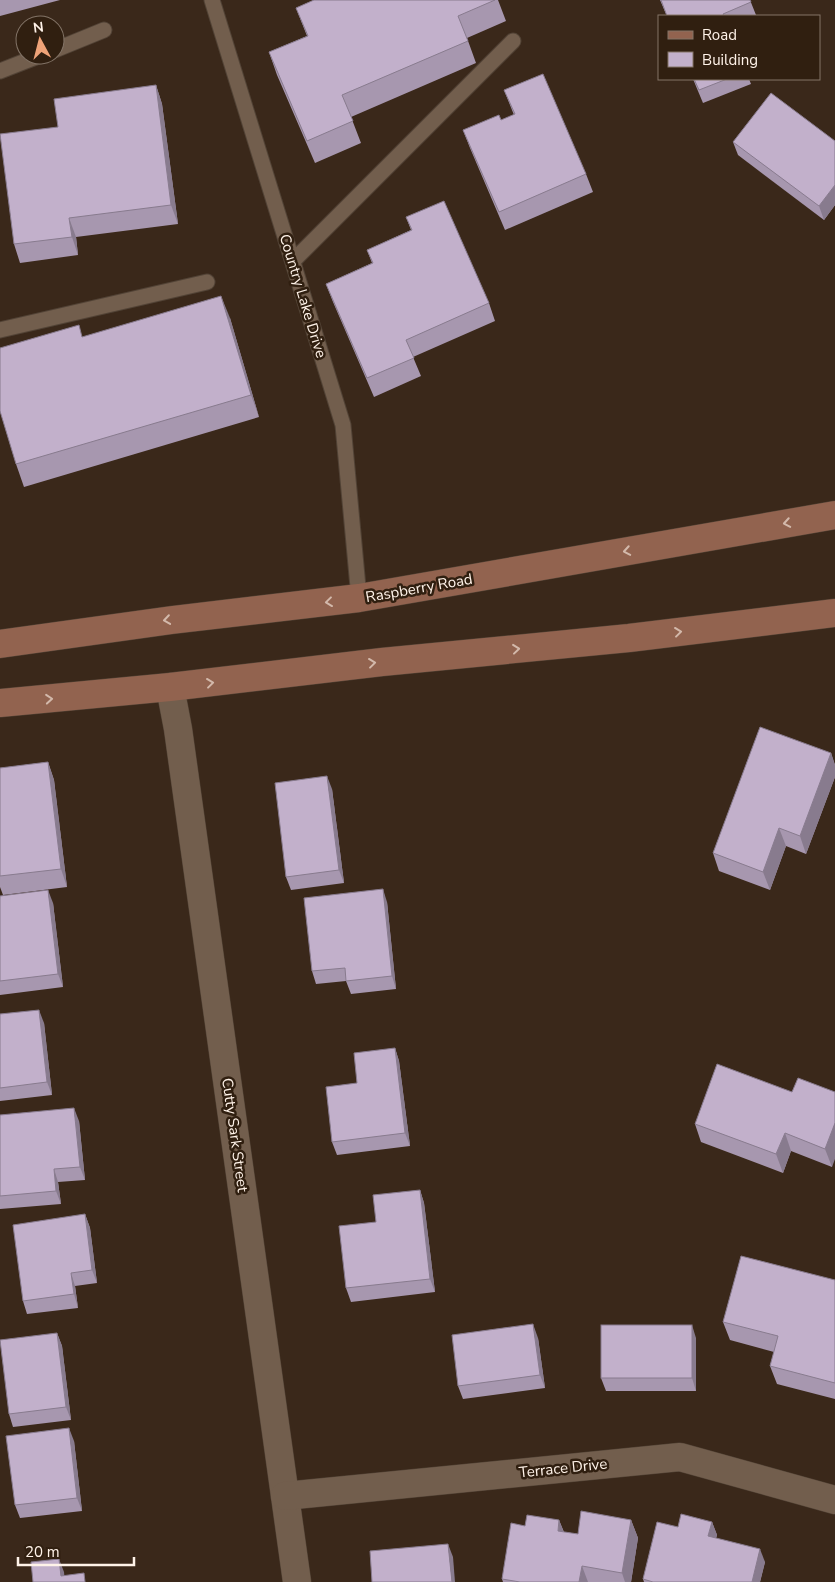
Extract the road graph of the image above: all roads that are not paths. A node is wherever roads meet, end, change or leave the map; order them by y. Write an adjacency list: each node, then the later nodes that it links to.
1 (212, 0): 7 (lane, Country Lake Drive)
2 (104, 30): 4 (lane)
3 (513, 41): 7 (lane)
4 (65, 46)
5 (15, 65): 6 (lane)
6 (0, 71)
7 (292, 261): 11 (lane, Country Lake Drive)
8 (207, 282): 9 (lane)
9 (0, 330)
10 (835, 514): 11 (main road, Raspberry Road, one-way to 11)
11 (359, 598): 13 (main road, Raspberry Road, one-way to 13)
12 (835, 613): 14 (main road, one-way to 12)
13 (0, 644)
14 (170, 687): 15 (main road, one-way to 14); 16 (street, Cutty Sark Street)
15 (0, 703)
16 (285, 1496): 17 (street, Terrace Drive); 18 (street, Cutty Sark Street)
17 (835, 1500)
18 (296, 1582)

